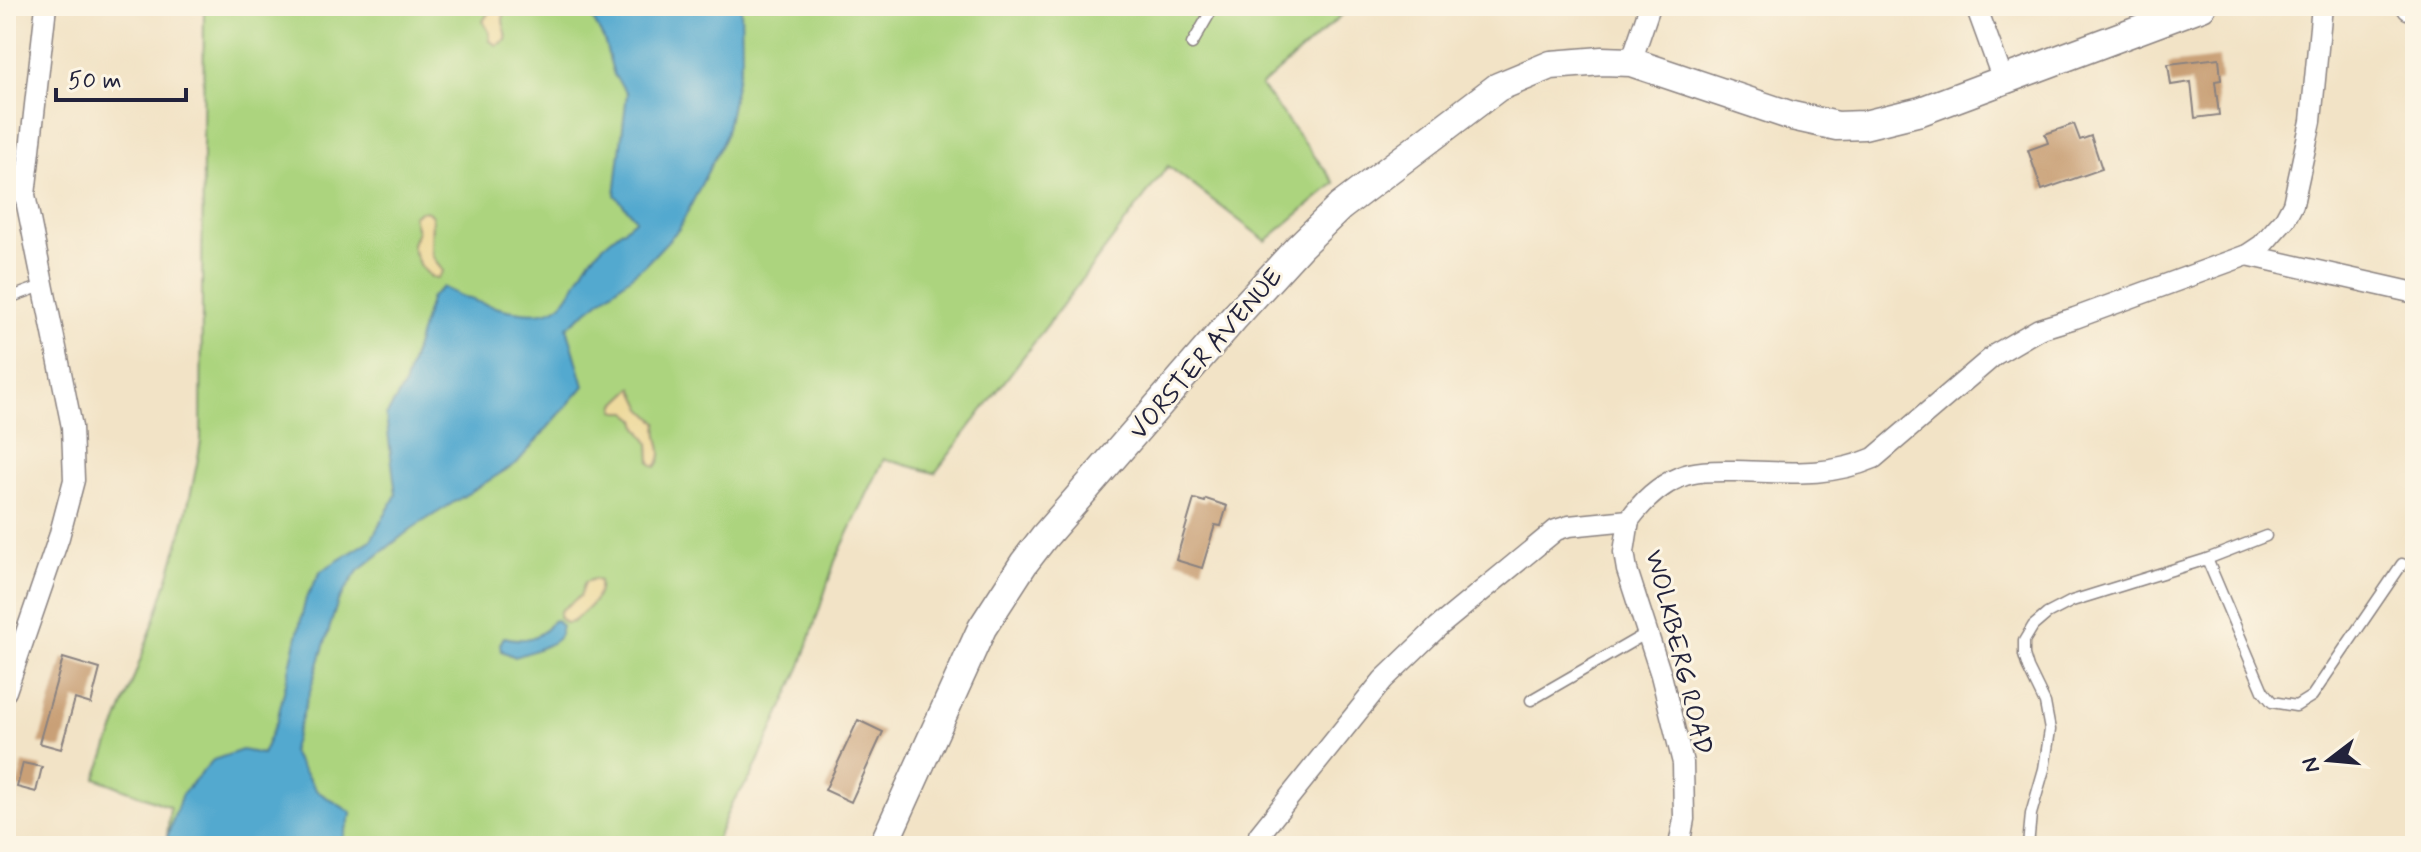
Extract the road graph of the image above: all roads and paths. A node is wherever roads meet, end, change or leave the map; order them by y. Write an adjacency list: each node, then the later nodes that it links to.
1 (46, 6): 10 (street)
2 (1214, 6): 7 (lane)
3 (1650, 6): 8 (street)
4 (1976, 6): 9 (street)
5 (2202, 6): 9 (main road, VORSTER AVENUE)
6 (2322, 6): 11 (street)
7 (1192, 44)
8 (1631, 62): 9 (main road, VORSTER AVENUE); 23 (main road, VORSTER AVENUE)
9 (2003, 80)
10 (15, 198): 12 (street)
11 (2247, 255): 13 (street); 15 (street)
12 (42, 286): 14 (lane); 20 (street)
13 (2415, 293)
14 (6, 299)
15 (1629, 520): 19 (street, WOLKBERG ROAD); 22 (street)
16 (2266, 536): 17 (lane)
17 (2207, 559): 18 (lane); 25 (lane)
18 (2402, 564)
19 (1647, 633): 21 (lane); 24 (street, WOLKBERG ROAD)
20 (6, 691)
21 (1531, 700)
22 (1259, 835)
23 (883, 846)
24 (1679, 846)
25 (2028, 846)

